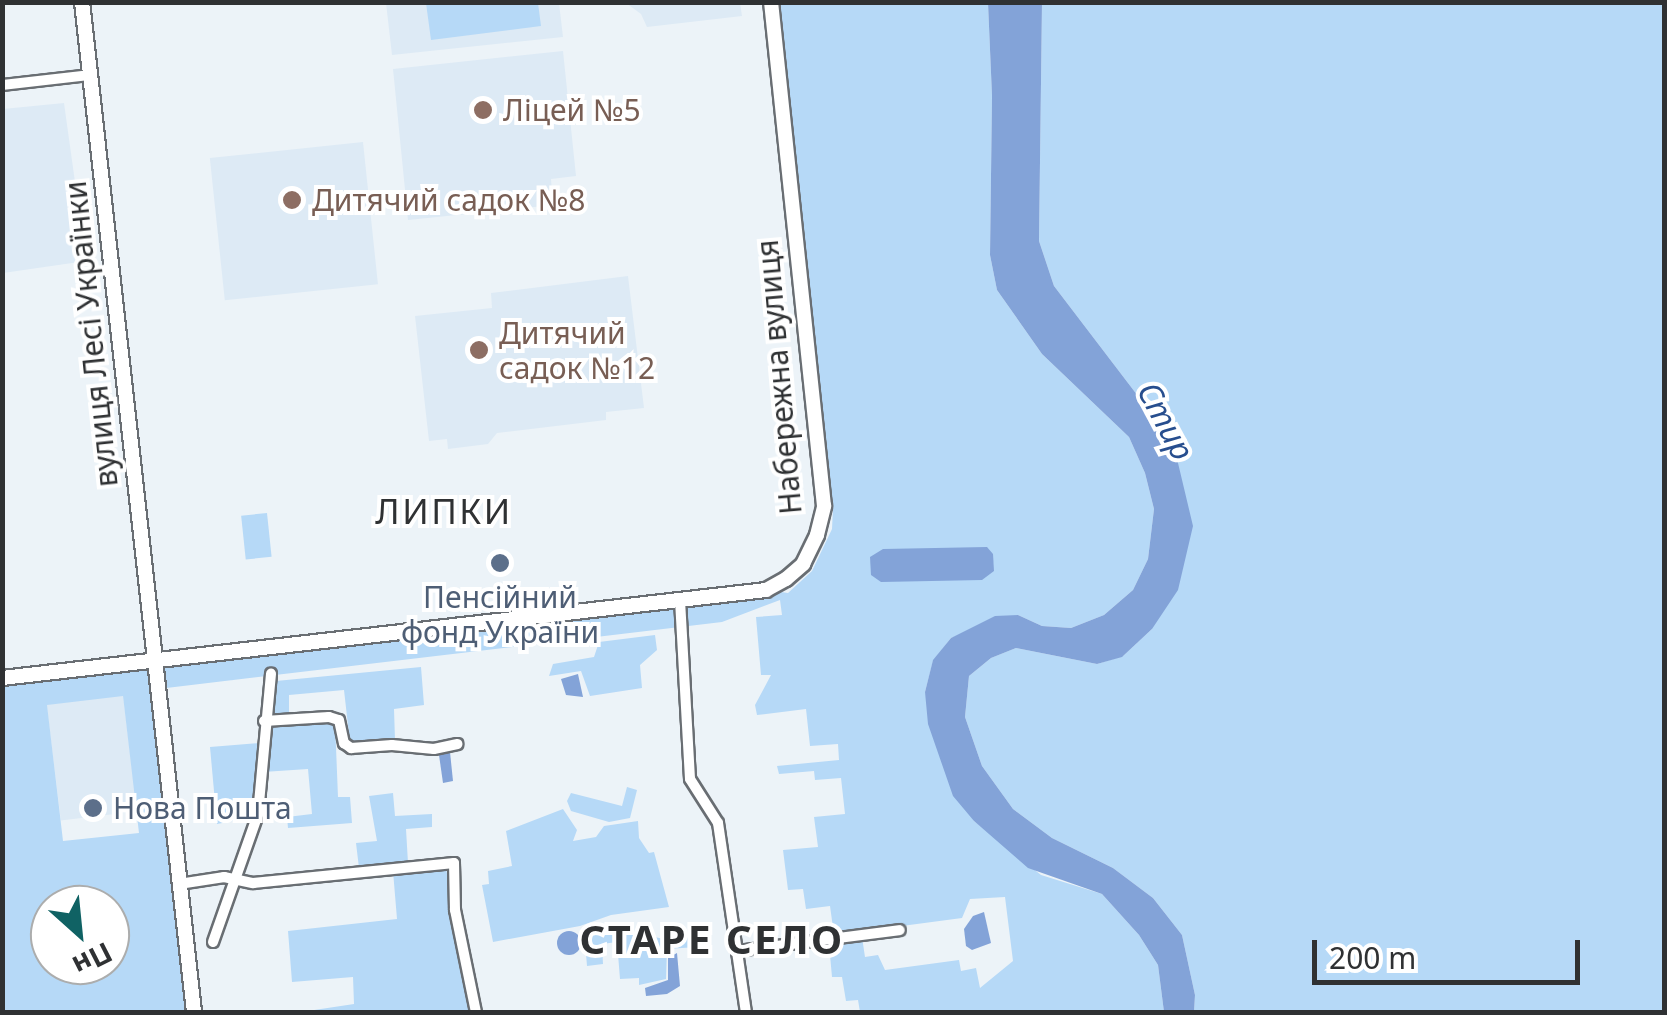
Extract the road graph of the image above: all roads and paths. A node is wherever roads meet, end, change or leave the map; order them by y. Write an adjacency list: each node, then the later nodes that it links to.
1 (82, 2): 3 (street, вулиця Лесі Українки)
2 (771, 2): 5 (street, Набережна вулиця)
3 (90, 75): 4 (street); 6 (street, вулиця Лесі Українки)
4 (2, 85)
5 (680, 600): 6 (street, Набережна вулиця); 15 (street)
6 (154, 660): 8 (street, Набережна вулиця); 12 (street, вулиця Лесі Українки)
7 (271, 674): 9 (street)
8 (2, 678)
9 (264, 720): 10 (street); 11 (street)
10 (457, 744)
11 (233, 879): 12 (street); 14 (street); 17 (street)
12 (179, 884): 16 (street, вулиця Лесі Українки)
13 (900, 930): 15 (street)
14 (213, 942)
15 (737, 950): 18 (street)
16 (194, 1012)
17 (476, 1012)
18 (746, 1012)

